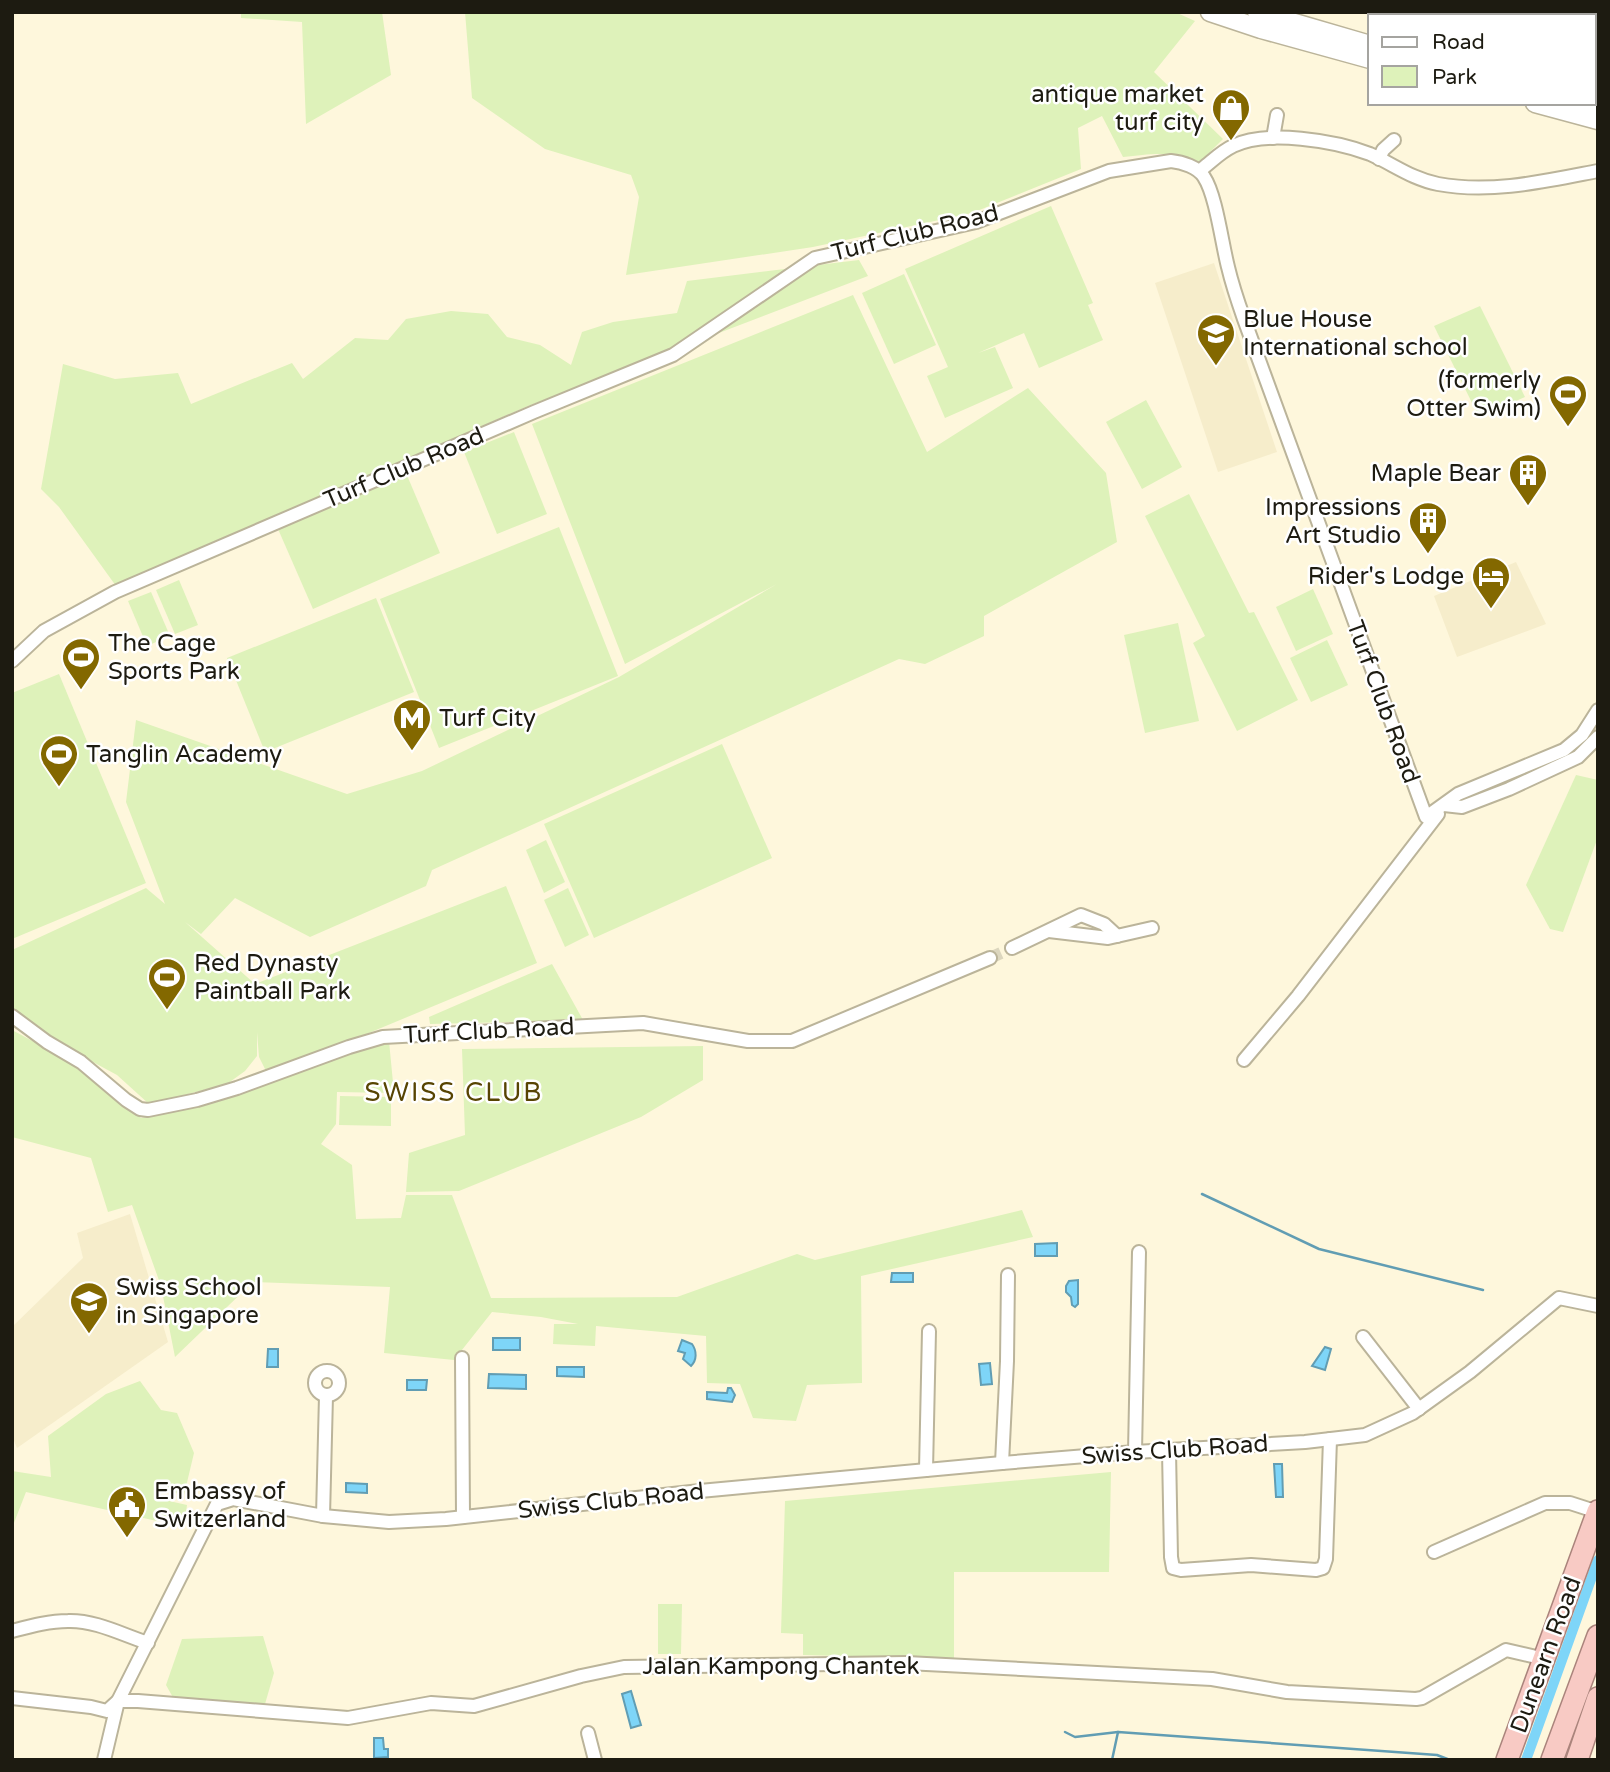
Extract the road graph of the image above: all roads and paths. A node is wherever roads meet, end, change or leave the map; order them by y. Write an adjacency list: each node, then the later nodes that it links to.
1 (1210, 12): 4 (main road)
2 (1256, 12): 3 (main road)
3 (1368, 44)
4 (1368, 58)
5 (1564, 107): 7 (main road)
6 (1277, 115): 8 (street)
7 (1598, 120)
8 (1273, 138): 10 (street); 11 (street)
9 (1394, 140): 10 (street)
10 (1379, 159): 12 (street)
11 (1203, 168)
12 (1598, 171)
13 (12, 661): 18 (street, Turf Club Road)
14 (1598, 710): 16 (street, Turf Club Road)
15 (1598, 737): 17 (street, Turf Club Road)
16 (1492, 780): 17 (street); 18 (street, Turf Club Road)
17 (1496, 794): 18 (street, Turf Club Road)
18 (1444, 805): 27 (street, Turf Club Road)
19 (1074, 919): 21 (street); 22 (street); 23 (street)
20 (1152, 928): 23 (street)
21 (1047, 931): 22 (street); 24 (street)
22 (1089, 935): 23 (street)
23 (1116, 936)
24 (1012, 948)
25 (990, 958): 26 (street, Turf Club Road)
26 (12, 1016)
27 (1244, 1060)
28 (1139, 1251): 38 (street)
29 (1008, 1275): 39 (street)
30 (1598, 1306): 35 (street, Swiss Club Road)
31 (929, 1331): 40 (street)
32 (1363, 1338): 35 (street)
33 (462, 1358): 43 (street)
34 (326, 1396): 42 (street)
35 (1419, 1409): 36 (street, Swiss Club Road)
36 (1330, 1439): 37 (street, Swiss Club Road); 37 (street)
37 (1170, 1451): 38 (street, Swiss Club Road)
38 (1135, 1452): 39 (street, Swiss Club Road)
39 (1002, 1463): 40 (street, Swiss Club Road)
40 (926, 1470): 43 (street, Swiss Club Road)
41 (1598, 1512): 44 (street); 48 (highway, Dunearn Road)
42 (323, 1516): 43 (street, Swiss Club Road); 47 (street, Swiss Club Road)
43 (463, 1517)
44 (1434, 1552)
45 (12, 1631): 47 (street)
46 (1598, 1636): 52 (highway)
47 (148, 1643): 50 (street)
48 (1545, 1660): 50 (street, Jalan Kampong Chantek); 56 (highway, Dunearn Road)
49 (12, 1698): 50 (street, Jalan Kampong Chantek)
50 (118, 1701): 54 (street)
51 (1595, 1705): 52 (highway); 58 (highway)
52 (1566, 1721): 57 (highway)
53 (588, 1733): 55 (street)
54 (104, 1760)
55 (595, 1760)
56 (1507, 1760)
57 (1552, 1760)
58 (1577, 1760)

